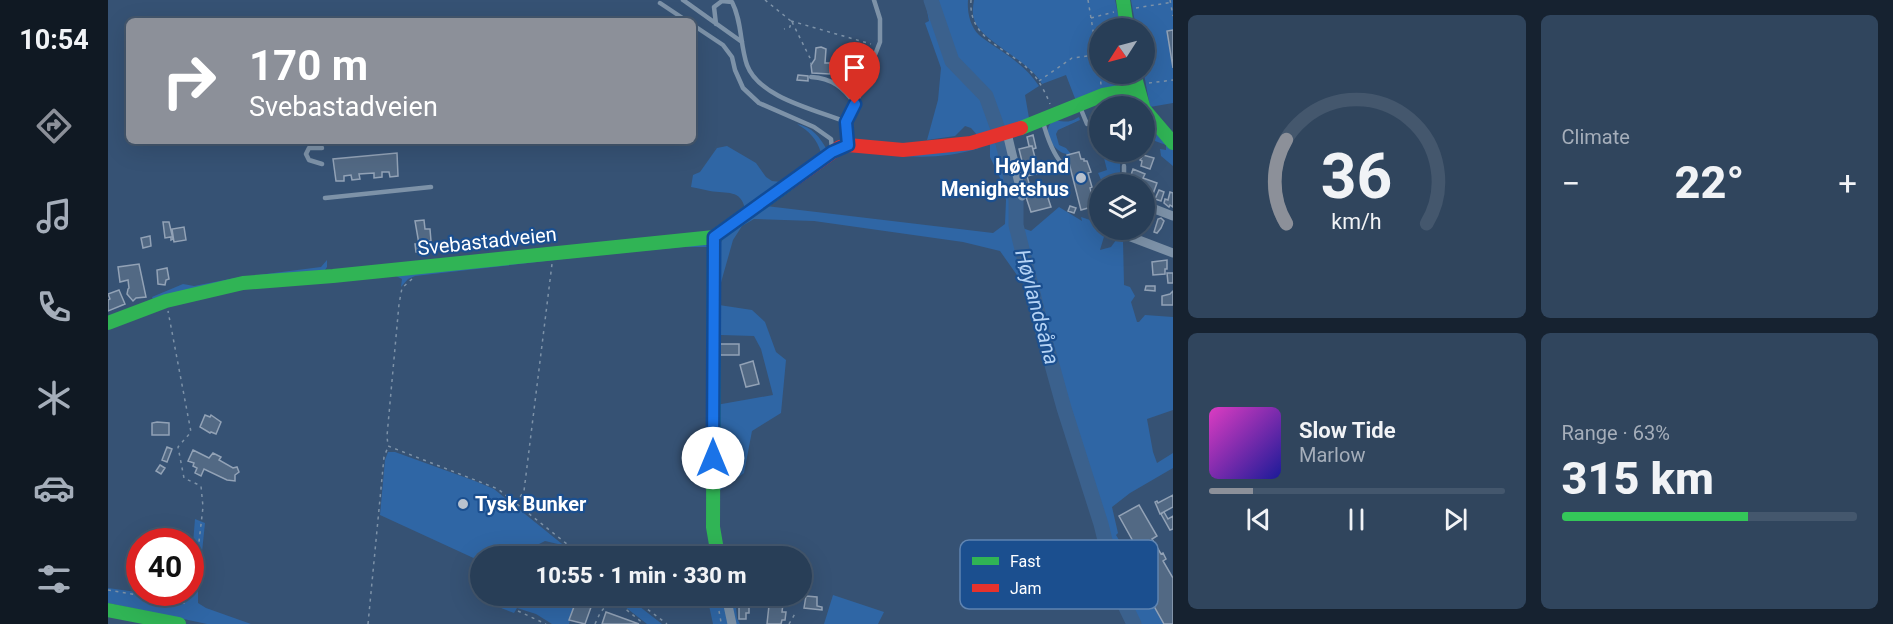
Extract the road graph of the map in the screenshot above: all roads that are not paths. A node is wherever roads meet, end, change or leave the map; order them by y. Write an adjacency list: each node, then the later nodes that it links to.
1 (683, 0): 5 (lane)
2 (874, 0): 10 (lane)
3 (660, 3): 4 (lane)
4 (682, 18)
5 (716, 24): 7 (lane); 7 (lane)
6 (696, 27): 20 (lane)
7 (742, 42): 14 (lane)
8 (811, 77): 10 (lane)
9 (1131, 84): 11 (street, Svebastadveien)
10 (855, 104): 14 (lane)
11 (1080, 104): 12 (street, Svebastadveien); 15 (lane)
12 (1042, 119): 17 (street, Svebastadveien); 22 (lane)
13 (1155, 119): 16 (street)
14 (846, 122): 18 (lane)
15 (1087, 124)
16 (1170, 134)
17 (1002, 135): 18 (street, Svebastadveien); 26 (street)
18 (848, 145): 20 (street, Svebastadveien)
19 (322, 148): 21 (lane)
20 (832, 152): 30 (street, Svebastadveien)
21 (322, 164)
22 (1062, 164)
23 (1124, 166): 24 (lane)
24 (1124, 174)
25 (431, 187): 27 (lane)
26 (1022, 196)
27 (325, 198)
28 (1155, 209): 29 (street)
29 (1173, 216)
30 (714, 237): 33 (street, Svebastadveien); 34 (street)
31 (1139, 240): 32 (street)
32 (1173, 253)
33 (108, 323)
34 (716, 546)
35 (728, 606): 38 (street)
36 (108, 610): 37 (street)
37 (179, 624)
38 (732, 624)

